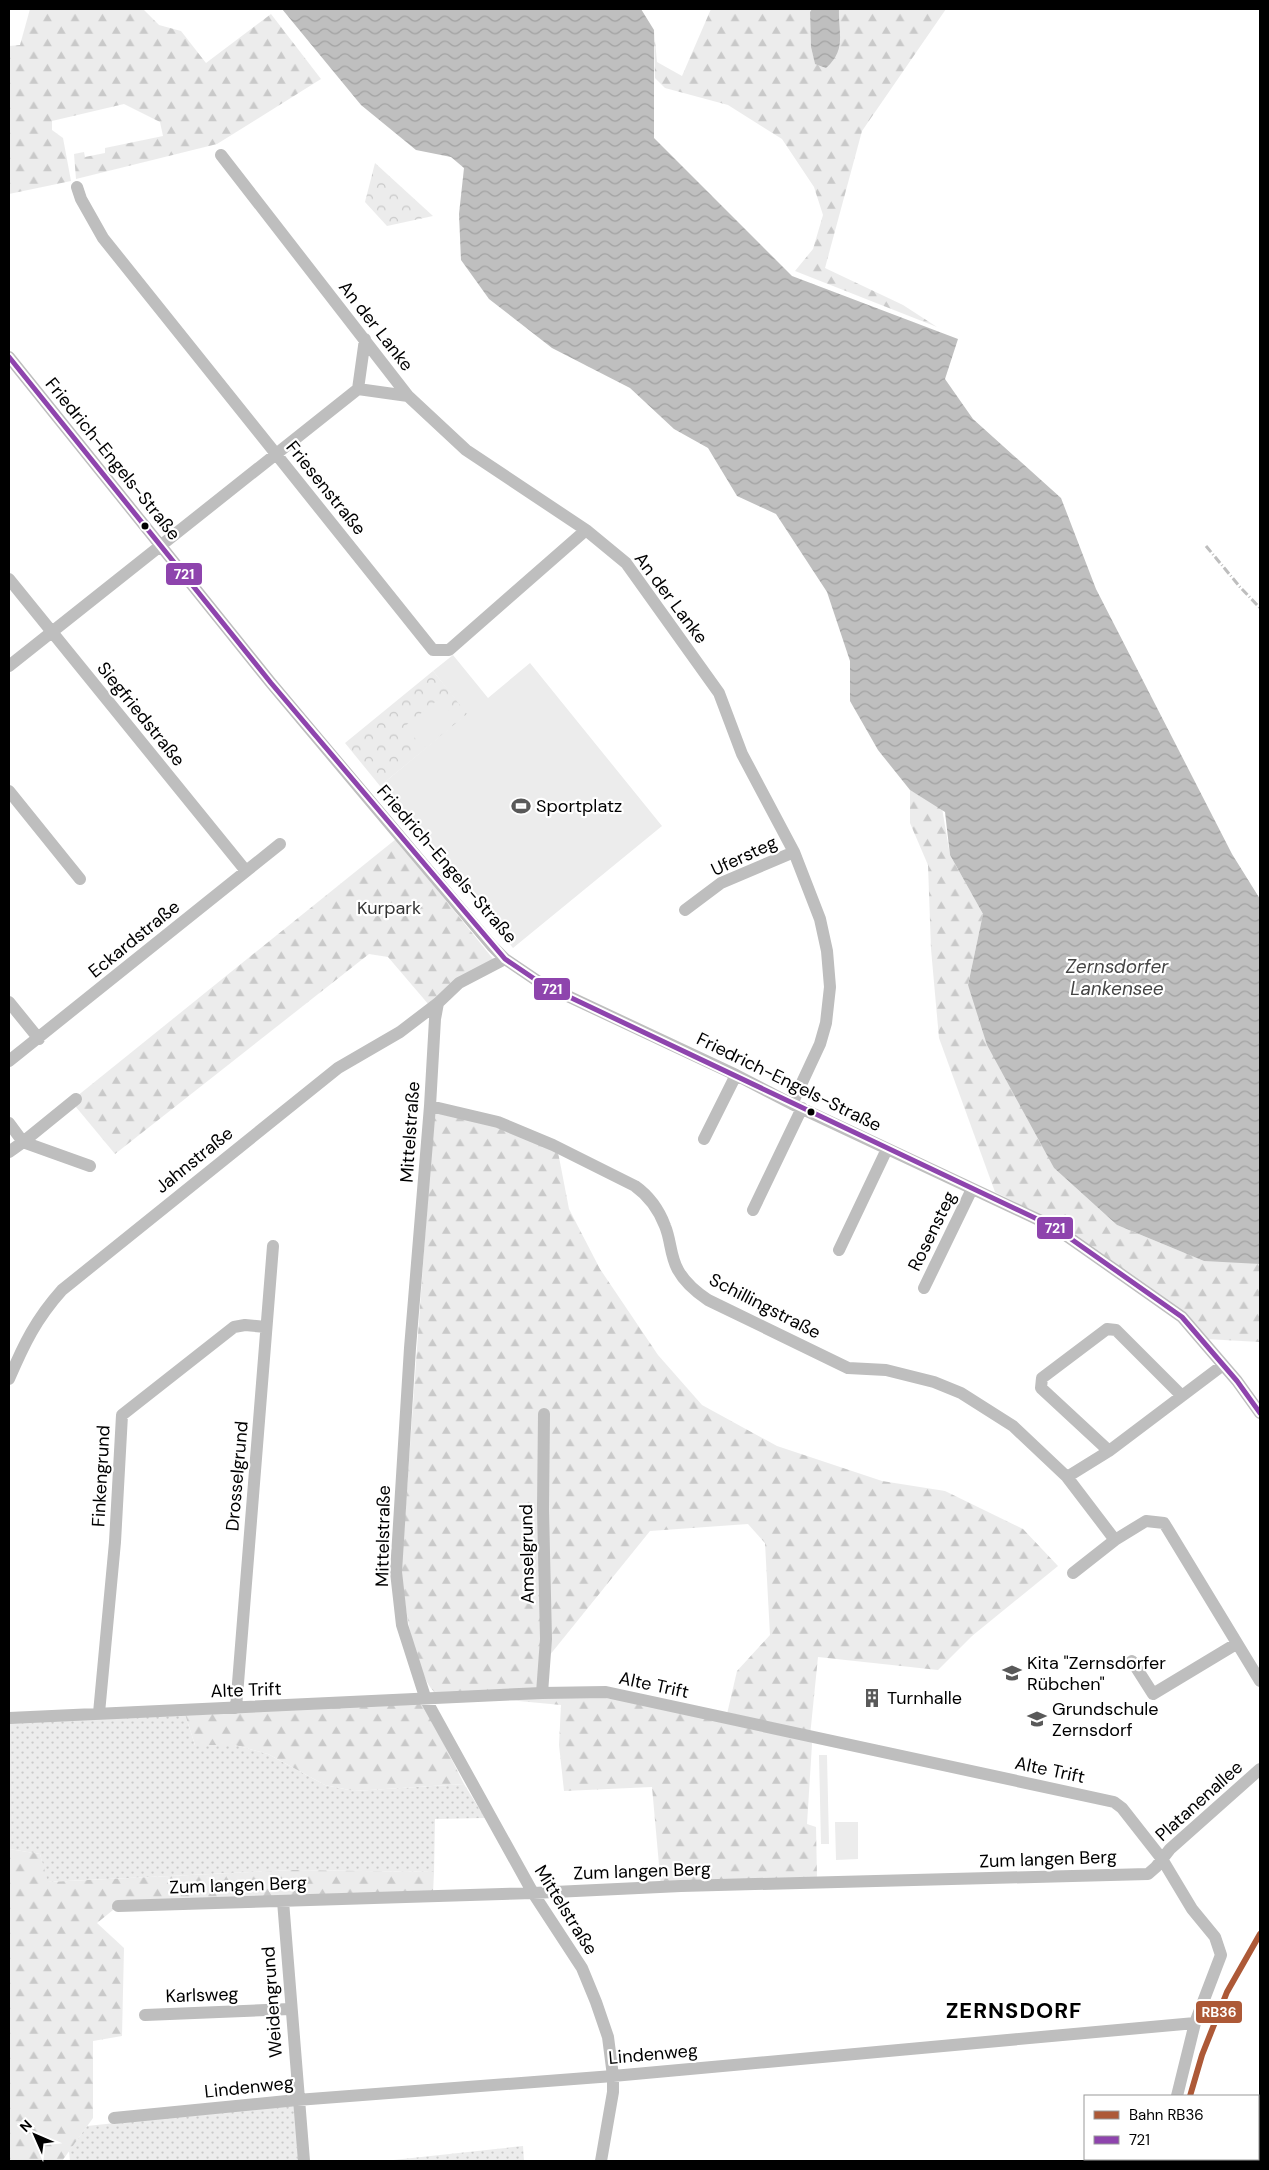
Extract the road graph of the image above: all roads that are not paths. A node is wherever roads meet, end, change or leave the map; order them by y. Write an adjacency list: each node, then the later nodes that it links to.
1 (220, 155): 3 (street, An der Lanke)
2 (77, 188): 7 (street, Friesenstraße)
3 (365, 339): 5 (street); 6 (street, An der Lanke)
4 (9, 357): 9 (street, Friedrich-Engels-Straße)
5 (358, 388): 6 (street); 7 (street)
6 (408, 396): 8 (street, An der Lanke)
7 (276, 452): 8 (street, Friesenstraße); 9 (street)
8 (586, 530): 15 (street, An der Lanke)
9 (160, 545): 11 (street); 19 (street, Friedrich-Engels-Straße)
10 (9, 579): 11 (street, Siegfriedstraße)
11 (51, 632): 12 (street); 16 (street, Siegfriedstraße)
12 (9, 666)
13 (9, 792): 17 (street)
14 (280, 844): 16 (street, Eckardstraße)
15 (794, 852): 18 (street, Ufersteg); 27 (street, An der Lanke)
16 (246, 871): 22 (street, Eckardstraße)
17 (80, 879)
18 (685, 910)
19 (505, 959): 21 (street); 24 (street, Friedrich-Engels-Straße)
20 (9, 1002): 22 (street)
21 (438, 1003): 26 (street, Mittelstraße); 41 (street, Jahnstraße)
22 (39, 1039): 23 (street, Eckardstraße)
23 (9, 1061)
24 (736, 1075): 27 (street, Friedrich-Engels-Straße); 29 (street)
25 (76, 1099): 30 (street)
26 (430, 1106): 46 (street, Schillingstraße); 53 (street, Mittelstraße)
27 (797, 1106): 31 (street, Friedrich-Engels-Straße); 35 (street, An der Lanke)
28 (9, 1124): 30 (street)
29 (704, 1139)
30 (23, 1142): 32 (street); 33 (street)
31 (887, 1149): 34 (street, Friedrich-Engels-Straße); 37 (street)
32 (9, 1152)
33 (90, 1166)
34 (972, 1189): 38 (street, Rosensteg); 40 (street, Friedrich-Engels-Straße)
35 (753, 1210)
36 (273, 1246): 39 (street, Drosselgrund)
37 (839, 1250)
38 (924, 1288)
39 (266, 1327): 54 (street, Drosselgrund); 55 (street, Finkengrund)
40 (1222, 1365): 42 (street); 43 (street, Friedrich-Engels-Straße)
41 (9, 1379)
42 (1182, 1396): 45 (street); 45 (street)
43 (1260, 1413)
44 (544, 1414): 52 (street, Amselgrund)
45 (1109, 1451): 46 (street)
46 (1067, 1478): 47 (street, Schillingstraße)
47 (1115, 1540): 48 (street); 49 (street)
48 (1073, 1573)
49 (1236, 1644): 50 (street); 51 (street)
50 (1132, 1661)
51 (1260, 1681)
52 (542, 1693): 53 (street, Alte Trift); 58 (street, Alte Trift)
53 (426, 1700): 54 (street, Alte Trift); 59 (street, Mittelstraße)
54 (236, 1708): 55 (street, Alte Trift)
55 (99, 1713): 56 (street, Alte Trift)
56 (9, 1718)
57 (1260, 1769): 58 (street, Platanenallee)
58 (1162, 1859): 59 (street, Zum langen Berg); 64 (street, Alte Trift)
59 (533, 1893): 60 (street, Zum langen Berg); 65 (street, Mittelstraße)
60 (283, 1901): 61 (street, Zum langen Berg); 62 (street, Weidengrund)
61 (118, 1906)
62 (290, 2009): 63 (street, Karlsweg); 67 (street, Weidengrund)
63 (145, 2015)
64 (1195, 2022): 65 (street, Lindenweg); 66 (street)
65 (613, 2076): 67 (street, Lindenweg); 70 (street, Mittelstraße)
66 (1177, 2095)
67 (297, 2100): 68 (street, Lindenweg); 69 (street, Weidengrund)
68 (114, 2118)
69 (304, 2161)
70 (601, 2161)

